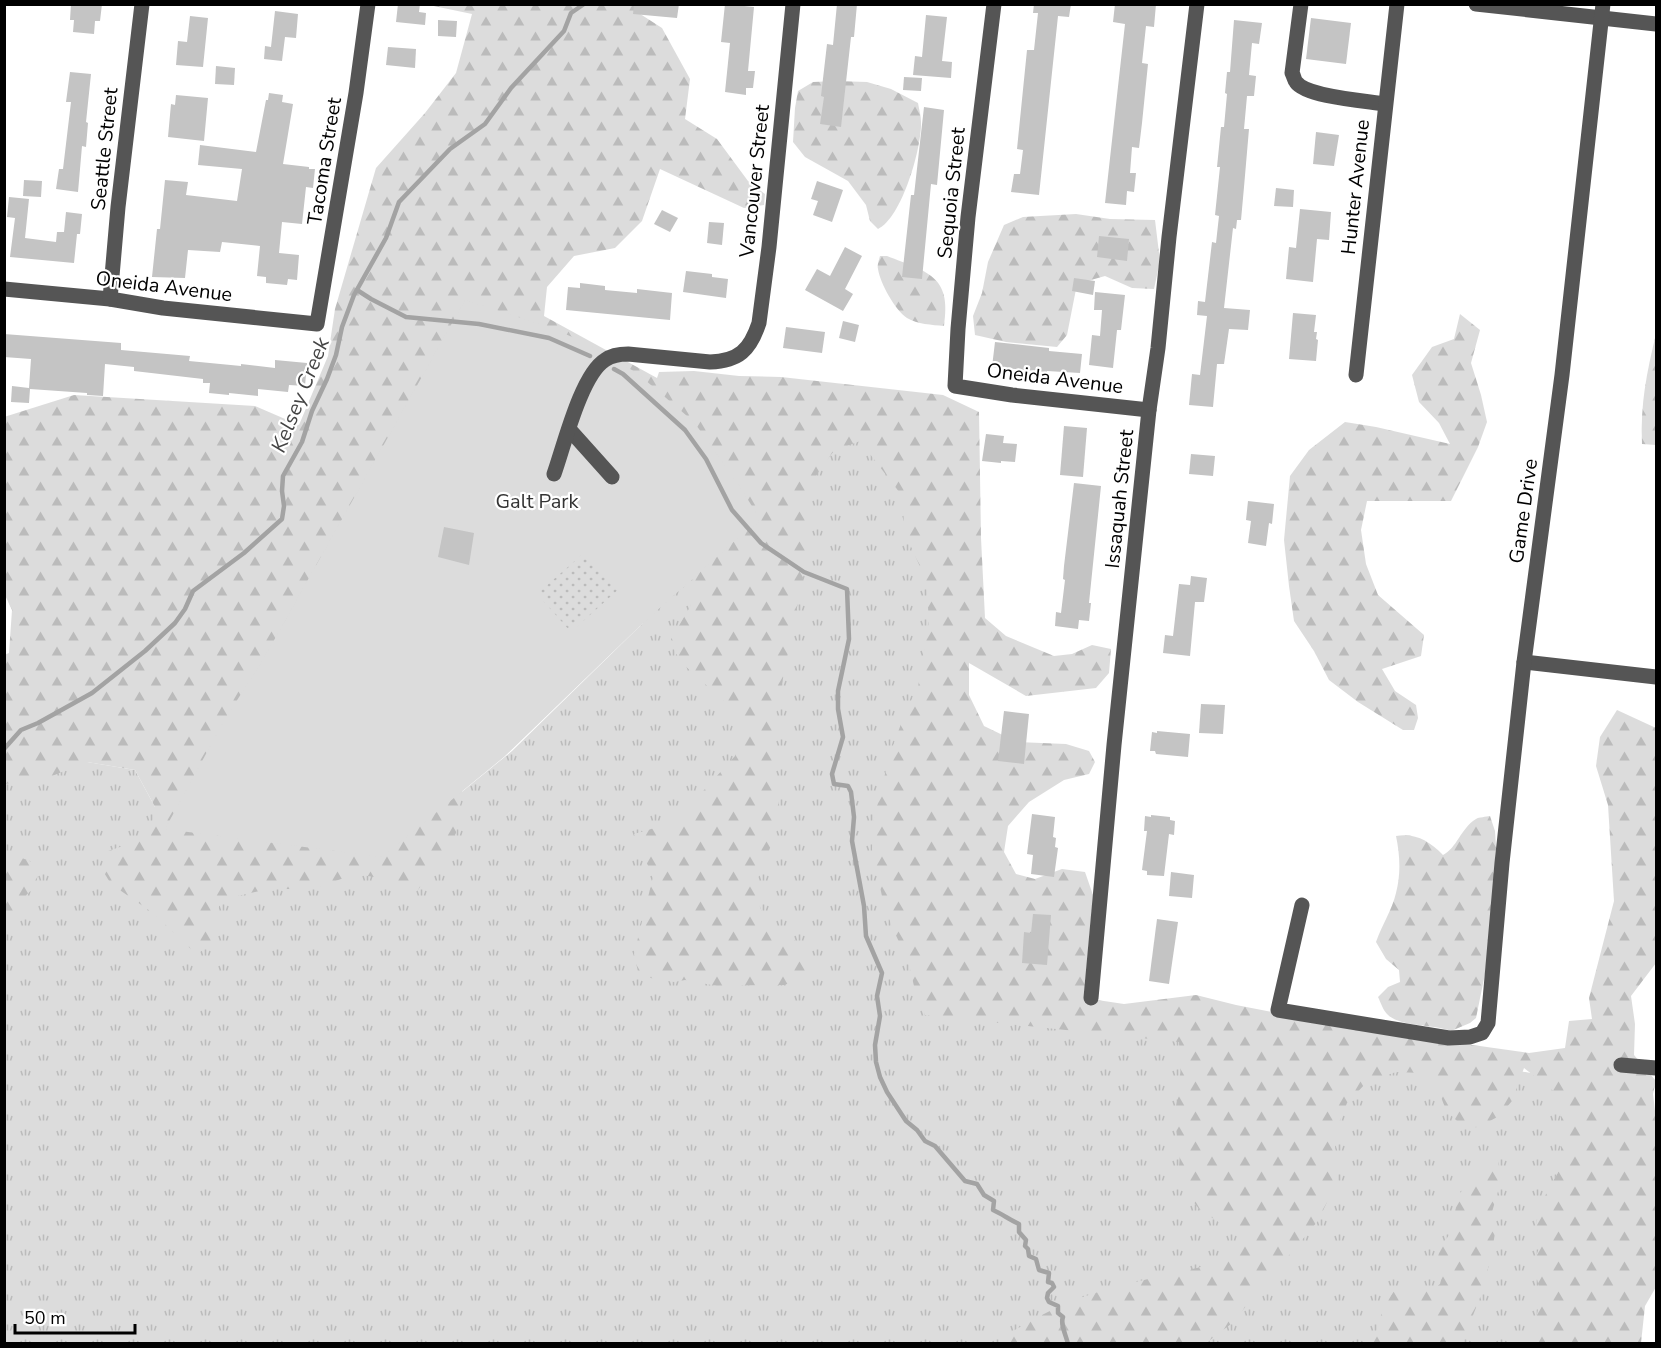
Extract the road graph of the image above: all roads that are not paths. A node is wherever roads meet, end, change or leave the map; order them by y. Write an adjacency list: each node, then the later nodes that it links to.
1 (142, 4): 13 (street, Seattle Street)
2 (368, 4): 14 (street, Tacoma Street)
3 (793, 4): 18 (street, Vancouver Street)
4 (994, 4): 16 (street, Sequoia Street)
5 (1197, 4): 17 (street, Issaquah Street)
6 (1301, 4): 11 (street)
7 (1397, 4): 11 (street, Hunter Avenue)
8 (1476, 4): 9 (street)
9 (1602, 11): 10 (street); 21 (street, Game Drive)
10 (1656, 24)
11 (1385, 104): 15 (street, Hunter Avenue)
12 (4, 289): 13 (street, Oneida Avenue)
13 (110, 299): 14 (street, Oneida Avenue)
14 (317, 324)
15 (1356, 375)
16 (955, 386): 17 (street, Oneida Avenue)
17 (1149, 410): 24 (street, Issaquah Street)
18 (569, 429): 19 (street); 20 (street)
19 (554, 474)
20 (612, 477)
21 (1524, 662): 22 (street); 23 (street, Game Drive)
22 (1656, 677)
23 (1302, 905)
24 (1091, 998)
25 (1621, 1065): 26 (street)
26 (1656, 1068)

